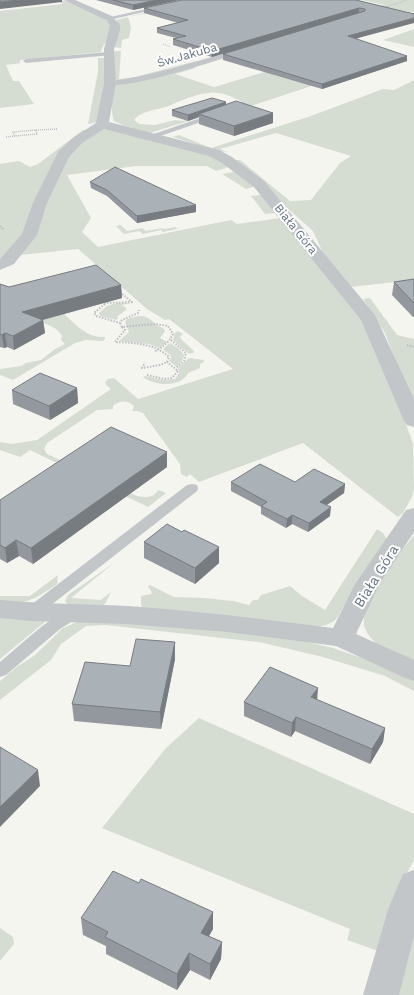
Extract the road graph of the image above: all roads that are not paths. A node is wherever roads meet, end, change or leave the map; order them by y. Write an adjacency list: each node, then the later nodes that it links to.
1 (68, 0): 3 (street)
2 (194, 0): 3 (lane)
3 (109, 18): 5 (street)
4 (247, 49): 7 (lane, Św.Jakuba)
5 (109, 54): 6 (lane); 7 (street)
6 (26, 61)
7 (110, 83): 9 (street)
8 (221, 113): 10 (lane)
9 (102, 125): 10 (street, Biała Góra); 11 (street)
10 (152, 136): 12 (street, Biała Góra)
11 (0, 265)
12 (414, 421)
13 (192, 488): 16 (lane)
14 (414, 515): 18 (street, Biała Góra)
15 (0, 609): 16 (street)
16 (32, 612): 17 (street)
17 (74, 613): 18 (street); 19 (lane)
18 (341, 638): 20 (street)
19 (0, 671)
20 (414, 671)
21 (414, 884): 22 (street)
22 (381, 995)

